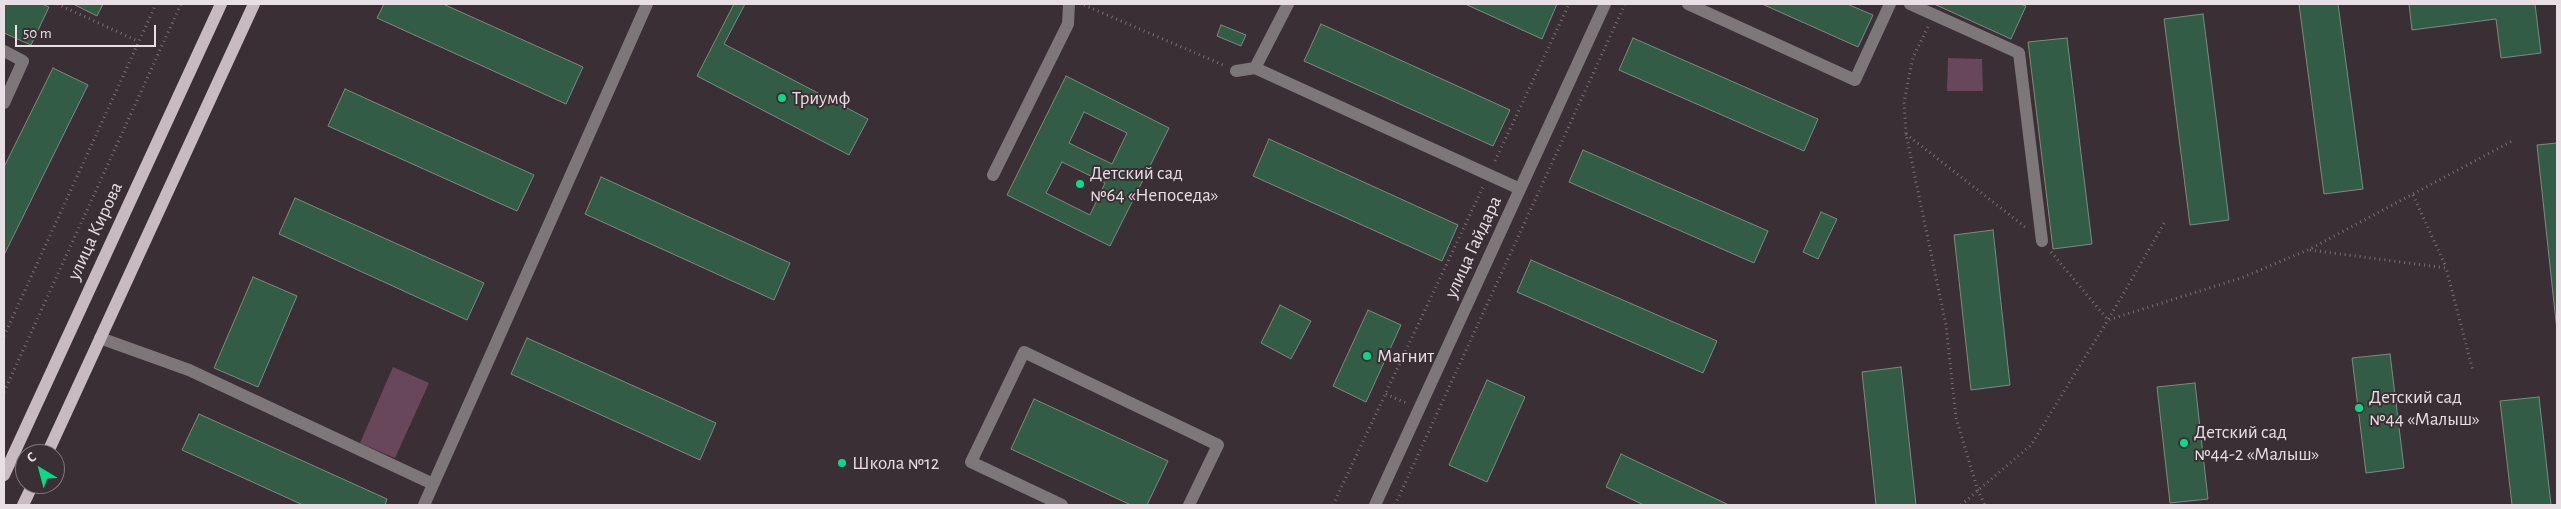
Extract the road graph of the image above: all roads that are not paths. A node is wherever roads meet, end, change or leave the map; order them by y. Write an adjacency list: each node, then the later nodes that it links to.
1 (221, 4): 19 (main road, улица Кирова)
2 (254, 4): 17 (main road)
3 (647, 4): 20 (street)
4 (1069, 4): 14 (street)
5 (1288, 4): 11 (street)
6 (1605, 4): 15 (street, улица Гайдара)
7 (1688, 4): 8 (street)
8 (1890, 4)
9 (1910, 4): 16 (street)
10 (4, 51): 13 (street)
11 (1254, 68): 12 (street); 15 (street)
12 (1236, 71)
13 (4, 103)
14 (993, 175)
15 (1520, 189): 24 (street, улица Гайдара)
16 (2042, 241)
17 (100, 338): 18 (main road); 20 (street)
18 (52, 444)
19 (4, 474)
20 (433, 484): 21 (street)
21 (424, 505)
22 (1062, 505): 23 (street)
23 (1189, 505)
24 (1375, 505)

